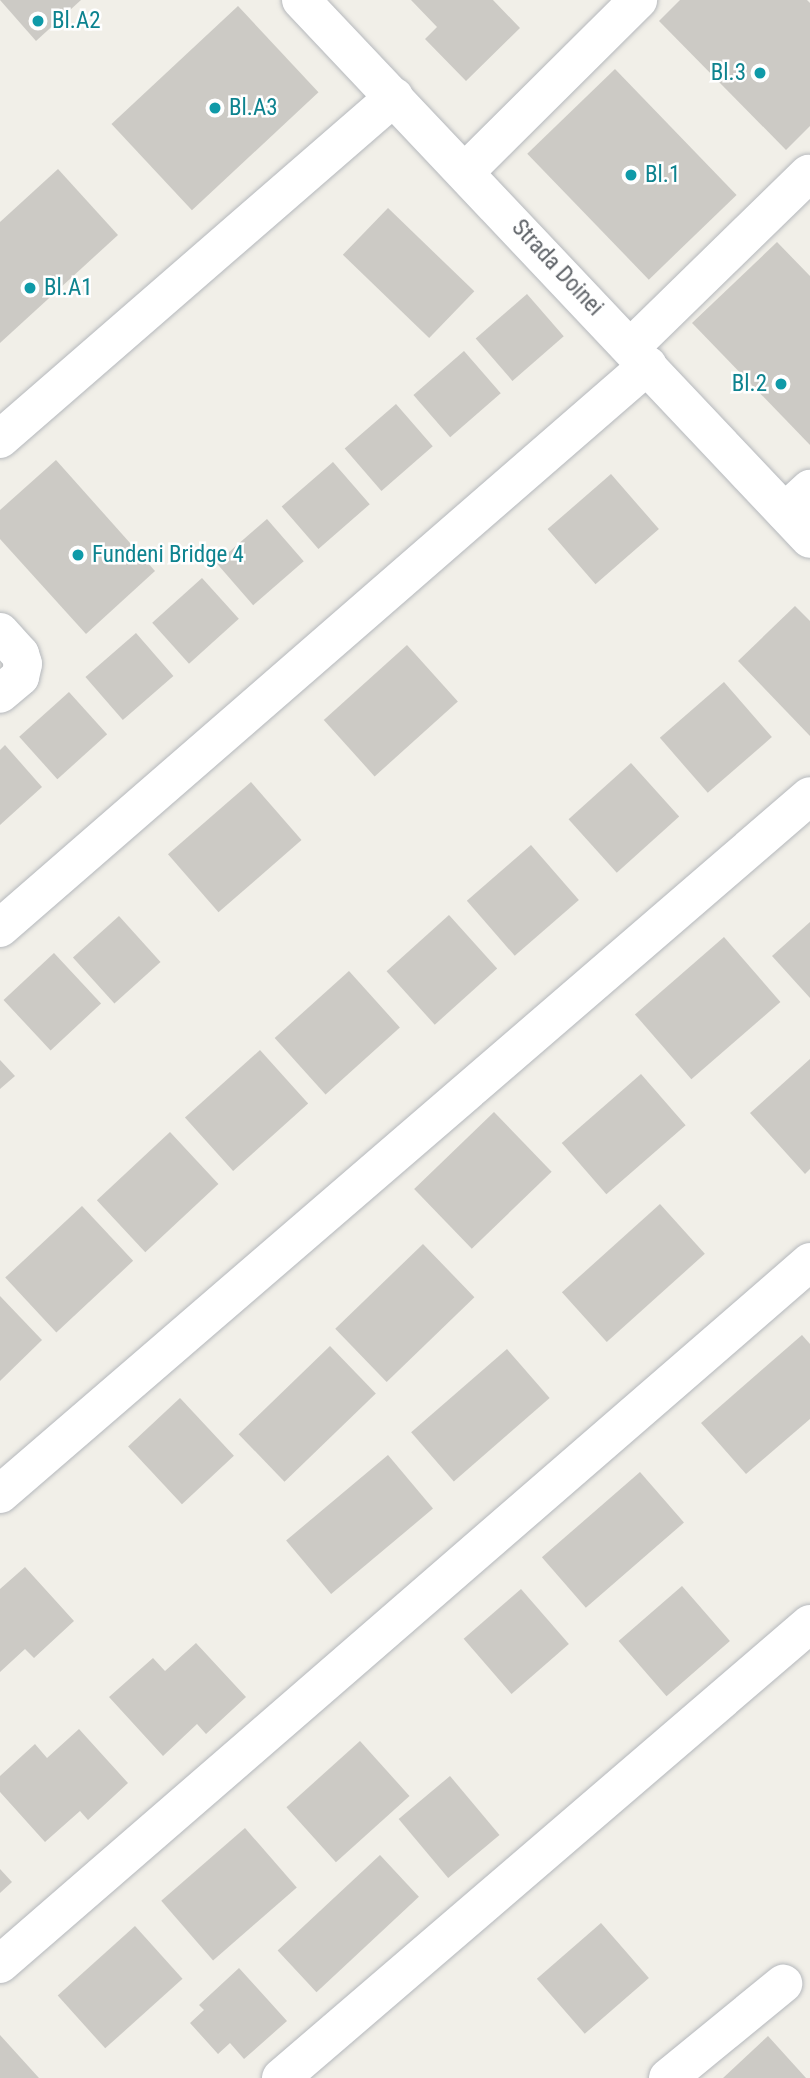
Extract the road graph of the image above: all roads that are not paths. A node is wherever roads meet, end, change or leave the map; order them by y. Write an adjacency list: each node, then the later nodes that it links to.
1 (301, 0): 3 (street, Strada Doinei)
2 (638, 0): 4 (street)
3 (394, 97): 4 (street, Strada Doinei); 7 (street)
4 (465, 172): 6 (street, Strada Doinei)
5 (808, 174): 6 (street)
6 (640, 356): 8 (street, Strada Doinei); 12 (street)
7 (0, 439)
8 (802, 513)
9 (0, 632): 10 (street)
10 (0, 694)
11 (810, 796): 14 (street)
12 (0, 928)
13 (810, 1262): 16 (street)
14 (0, 1494)
15 (810, 1624): 18 (street)
16 (0, 1964)
17 (783, 1984): 19 (street)
18 (281, 2078)
19 (668, 2078)

